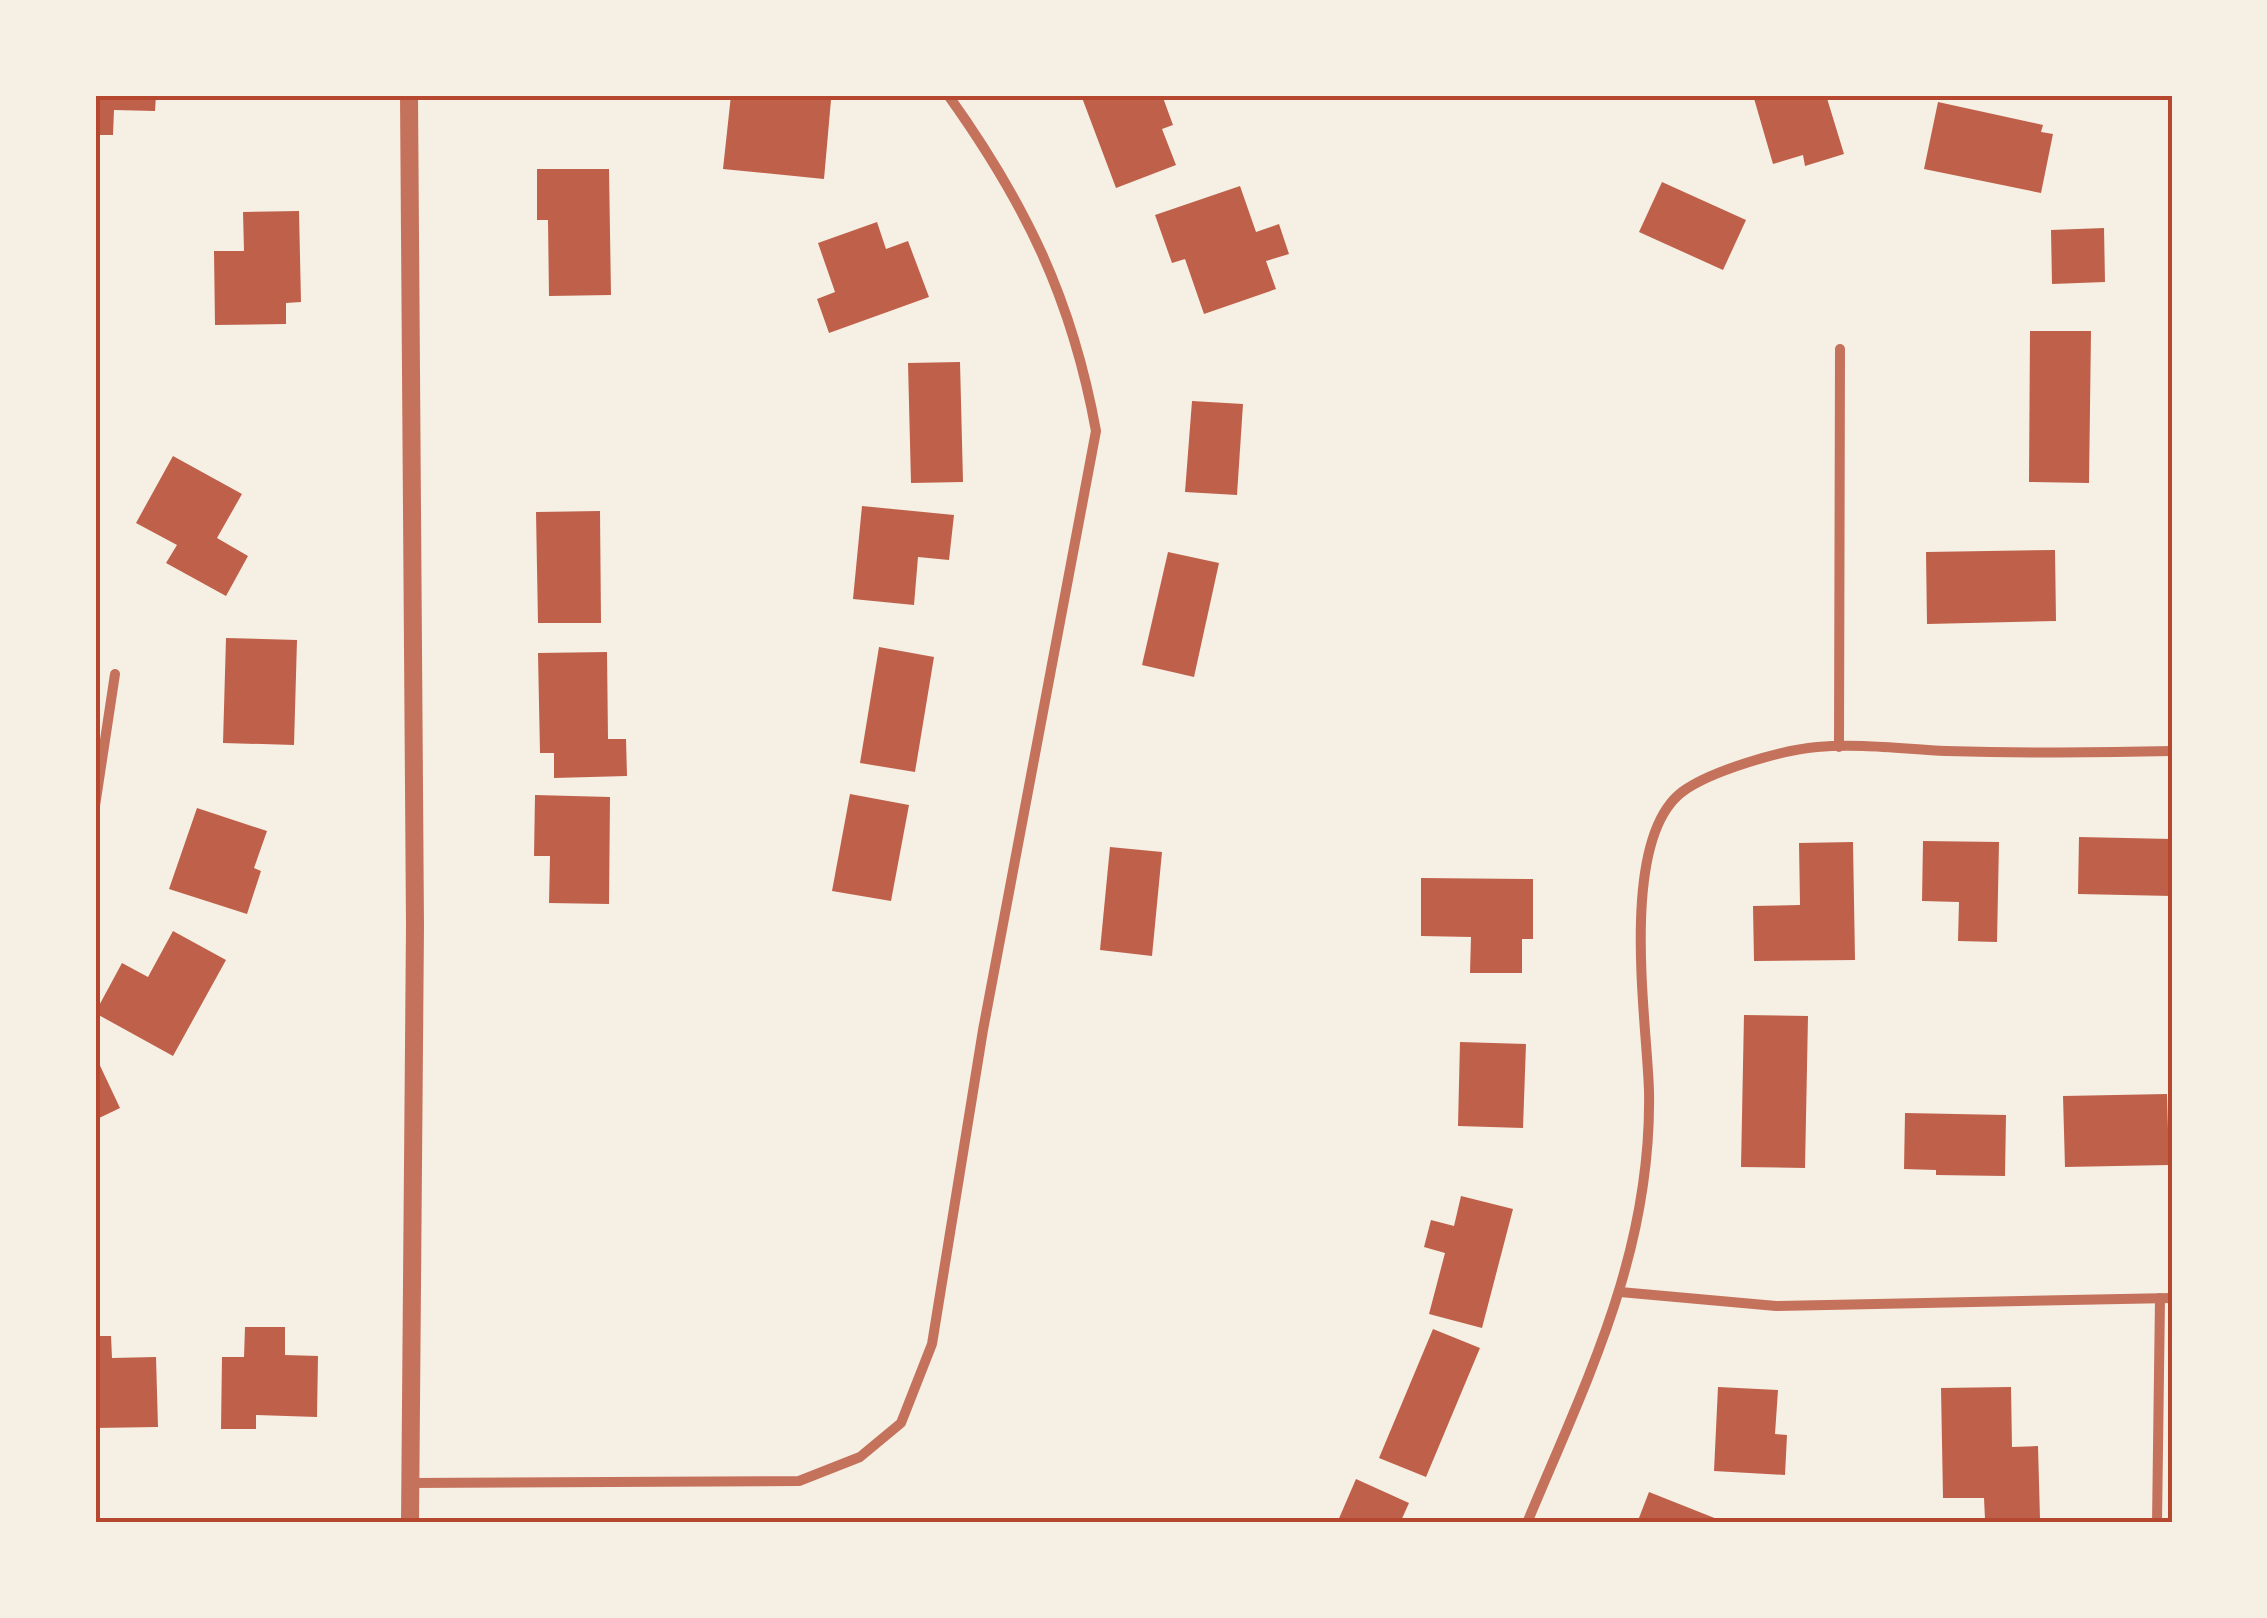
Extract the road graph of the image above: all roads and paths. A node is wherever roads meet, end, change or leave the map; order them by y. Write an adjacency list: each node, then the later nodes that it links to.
1 (410, 95): 10 (street)
2 (948, 95): 10 (street)
3 (1840, 348): 5 (street)
4 (115, 674): 7 (street)
5 (1838, 747): 6 (street); 8 (street)
6 (2172, 751)
7 (95, 806)
8 (1620, 1292): 9 (street); 12 (street)
9 (2166, 1298): 13 (street)
10 (410, 1483): 11 (street)
11 (410, 1523)
12 (1527, 1523)
13 (2157, 1523)

